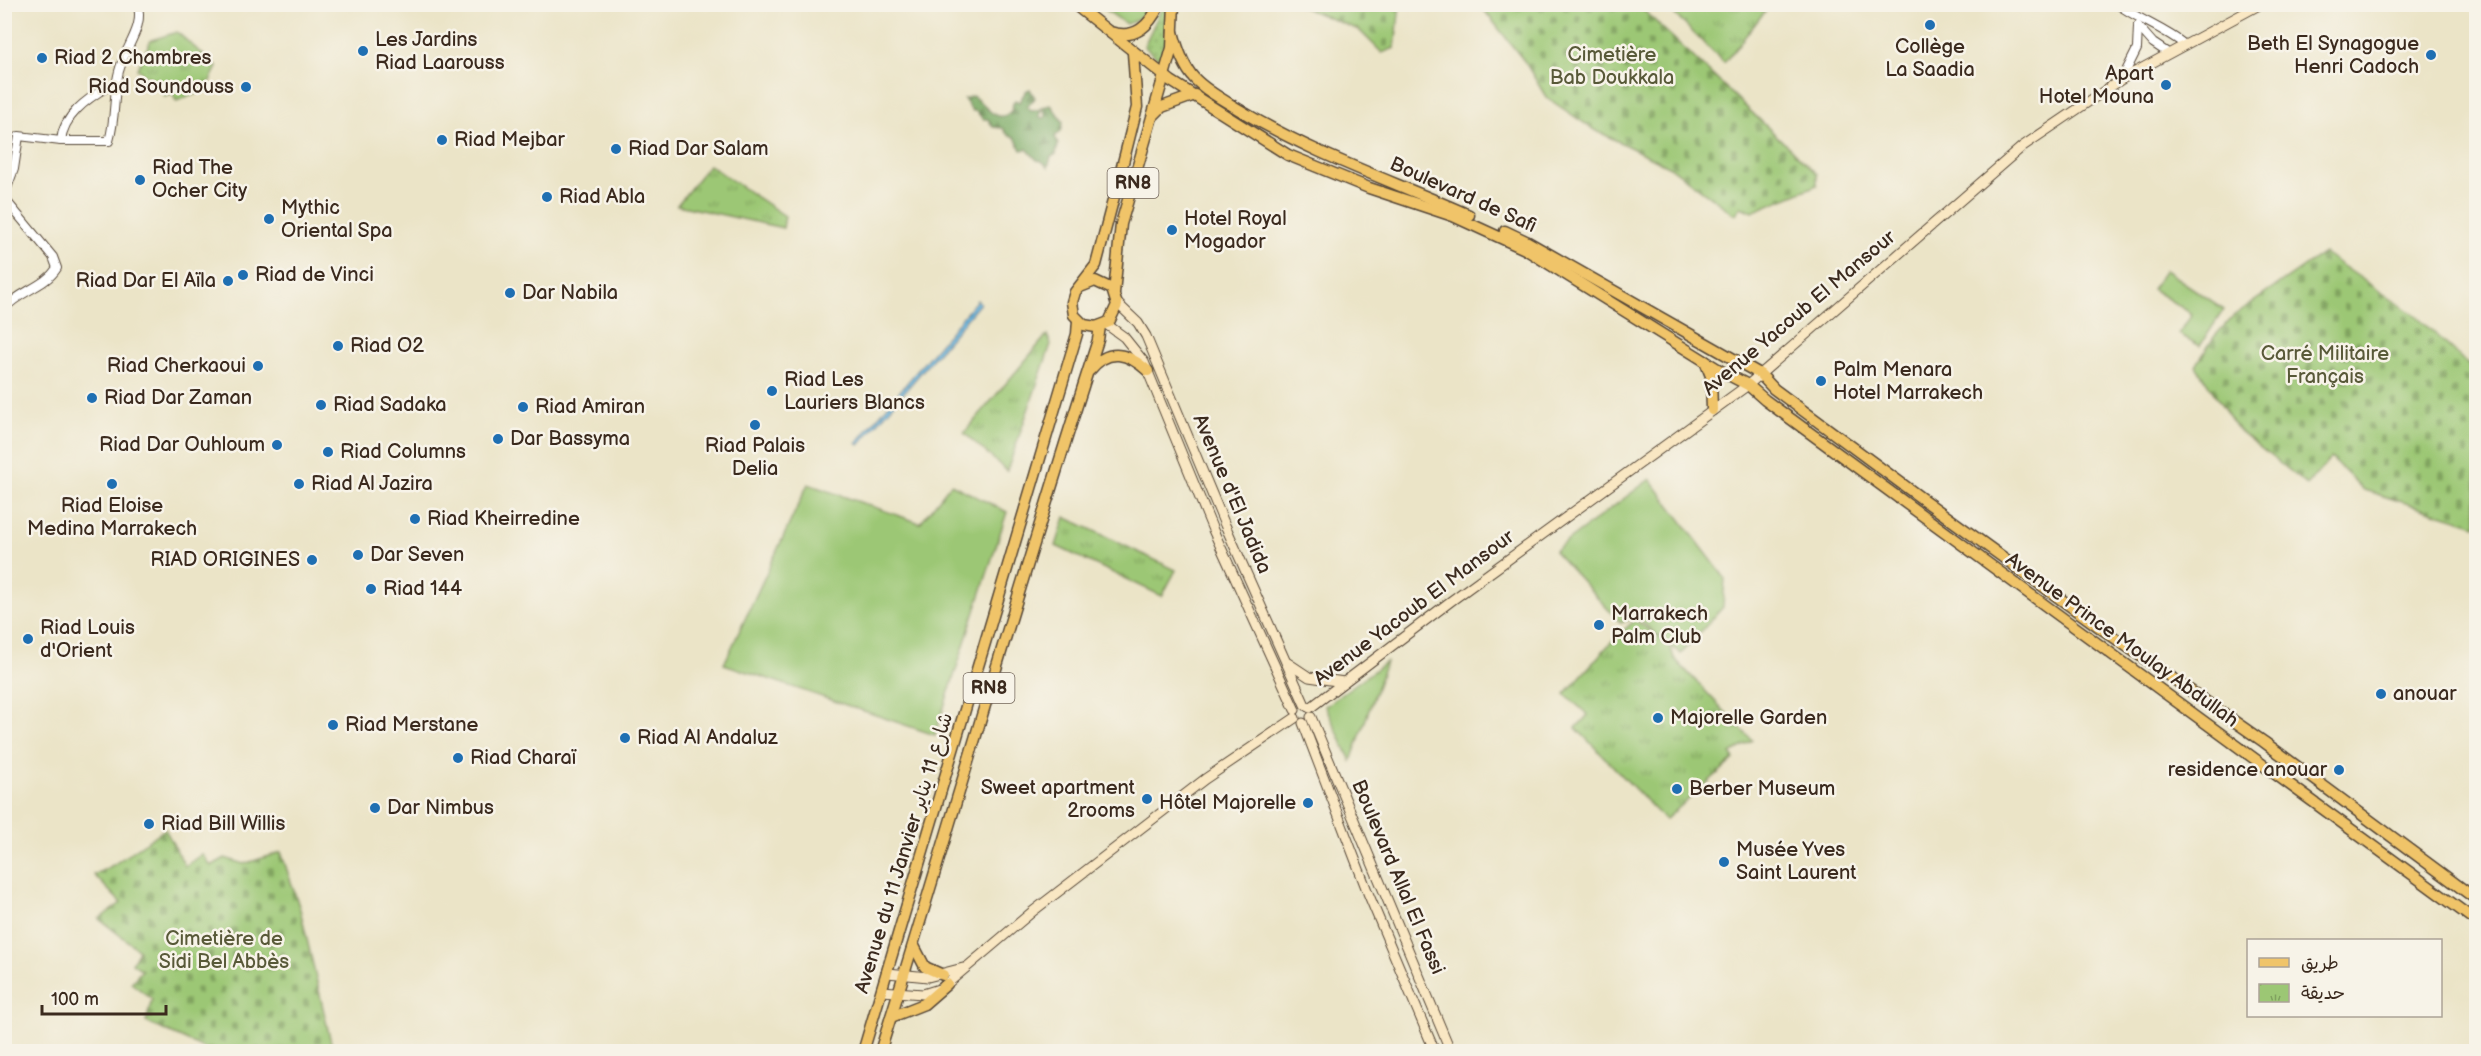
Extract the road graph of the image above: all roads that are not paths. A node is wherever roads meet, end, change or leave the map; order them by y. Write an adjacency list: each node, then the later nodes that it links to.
1 (137, 4): 15 (street)
2 (1074, 4): 8 (main road, Boulevard de Safi)
3 (1160, 4): 8 (main road)
4 (1174, 4): 9 (main road, RN8)
5 (2117, 4): 7 (street)
6 (2262, 4): 10 (main road, Avenue Yacoub El Mansour)
7 (2136, 22): 10 (street); 12 (street); 14 (street)
8 (1106, 31): 11 (main road, Boulevard de Safi)
9 (1173, 32): 13 (main road, RN8); 18 (main road, Boulevard de Safi)
10 (2185, 45): 12 (main road, Avenue Yacoub El Mansour)
11 (1133, 53): 13 (main road, Boulevard de Safi); 26 (main road, RN8)
12 (2168, 53): 14 (main road, Avenue Yacoub El Mansour)
13 (1164, 77): 16 (main road, Boulevard de Safi); 17 (main road, RN8)
14 (2122, 79): 34 (main road, Avenue Yacoub El Mansour)
15 (116, 88): 19 (street); 19 (street)
16 (1195, 95): 17 (main road); 20 (main road, Boulevard de Safi)
17 (1151, 118): 27 (main road, RN8)
18 (1280, 135): 20 (main road); 21 (main road, Boulevard de Safi)
19 (61, 141): 23 (street)
20 (1274, 147): 22 (main road, Boulevard de Safi)
21 (1339, 163): 22 (main road); 24 (main road, Boulevard de Safi)
22 (1334, 174): 24 (main road, Boulevard de Safi)
23 (4, 197): 28 (street)
24 (1456, 213): 25 (main road, Boulevard de Safi)
25 (1561, 265): 31 (main road, Boulevard de Safi); 34 (main road, Boulevard de Safi)
26 (1080, 287): 27 (main road); 29 (main road, RN8)
27 (1116, 298): 30 (main road, RN8); 39 (main road, Avenue d'El Jadida)
28 (4, 309)
29 (1078, 320): 30 (main road); 45 (main road, Avenue du 11 Janvier شارع 11 يناير / RN8)
30 (1103, 325): 32 (main road, Avenue d'El Jadida); 33 (main road, Avenue du 11 Janvier شارع 11 يناير / RN8)
31 (1705, 361): 35 (main road, Boulevard de Safi); 36 (main road)
32 (1148, 371): 33 (main road); 41 (main road, Avenue d'El Jadida)
33 (1088, 372): 44 (main road, Avenue du 11 Janvier شارع 11 يناير / RN8)
34 (1760, 374): 35 (main road, Avenue Yacoub El Mansour); 37 (main road, Avenue Prince Moulay Abdullah)
35 (1748, 384): 36 (main road, Avenue Yacoub El Mansour); 38 (main road, Avenue Prince Moulay Abdullah)
36 (1712, 410): 40 (main road, Avenue Yacoub El Mansour)
37 (1889, 474): 38 (main road); 42 (main road, Avenue Prince Moulay Abdullah)
38 (1881, 485): 43 (main road, Avenue Prince Moulay Abdullah)
39 (1285, 660): 40 (main road); 41 (main road, Avenue d'El Jadida)
40 (1344, 682): 41 (main road, Avenue Yacoub El Mansour)
41 (1303, 714): 47 (main road, Avenue Yacoub El Mansour); 53 (main road, Boulevard Allal El Fassi); 54 (main road, Boulevard Allal El Fassi)
42 (2476, 899)
43 (2476, 921)
44 (915, 946): 46 (main road, Avenue du 11 Janvier شارع 11 يناير / RN8); 47 (main road)
45 (888, 974): 46 (main road, Avenue Yacoub El Mansour); 48 (main road, Avenue du 11 Janvier شارع 11 يناير / RN8)
46 (905, 977): 47 (main road, Avenue Yacoub El Mansour); 49 (main road, Avenue du 11 Janvier شارع 11 يناير / RN8)
47 (945, 980): 49 (main road, Avenue Yacoub El Mansour); 50 (main road)
48 (882, 991): 49 (main road, Avenue Yacoub El Mansour); 51 (main road, Avenue du 11 Janvier شارع 11 يناير / RN8)
49 (899, 994): 50 (main road, Avenue du 11 Janvier شارع 11 يناير / RN8)
50 (891, 1017): 52 (main road, Avenue du 11 Janvier شارع 11 يناير / RN8)
51 (863, 1052)
52 (880, 1052)
53 (1435, 1052)
54 (1451, 1052)

